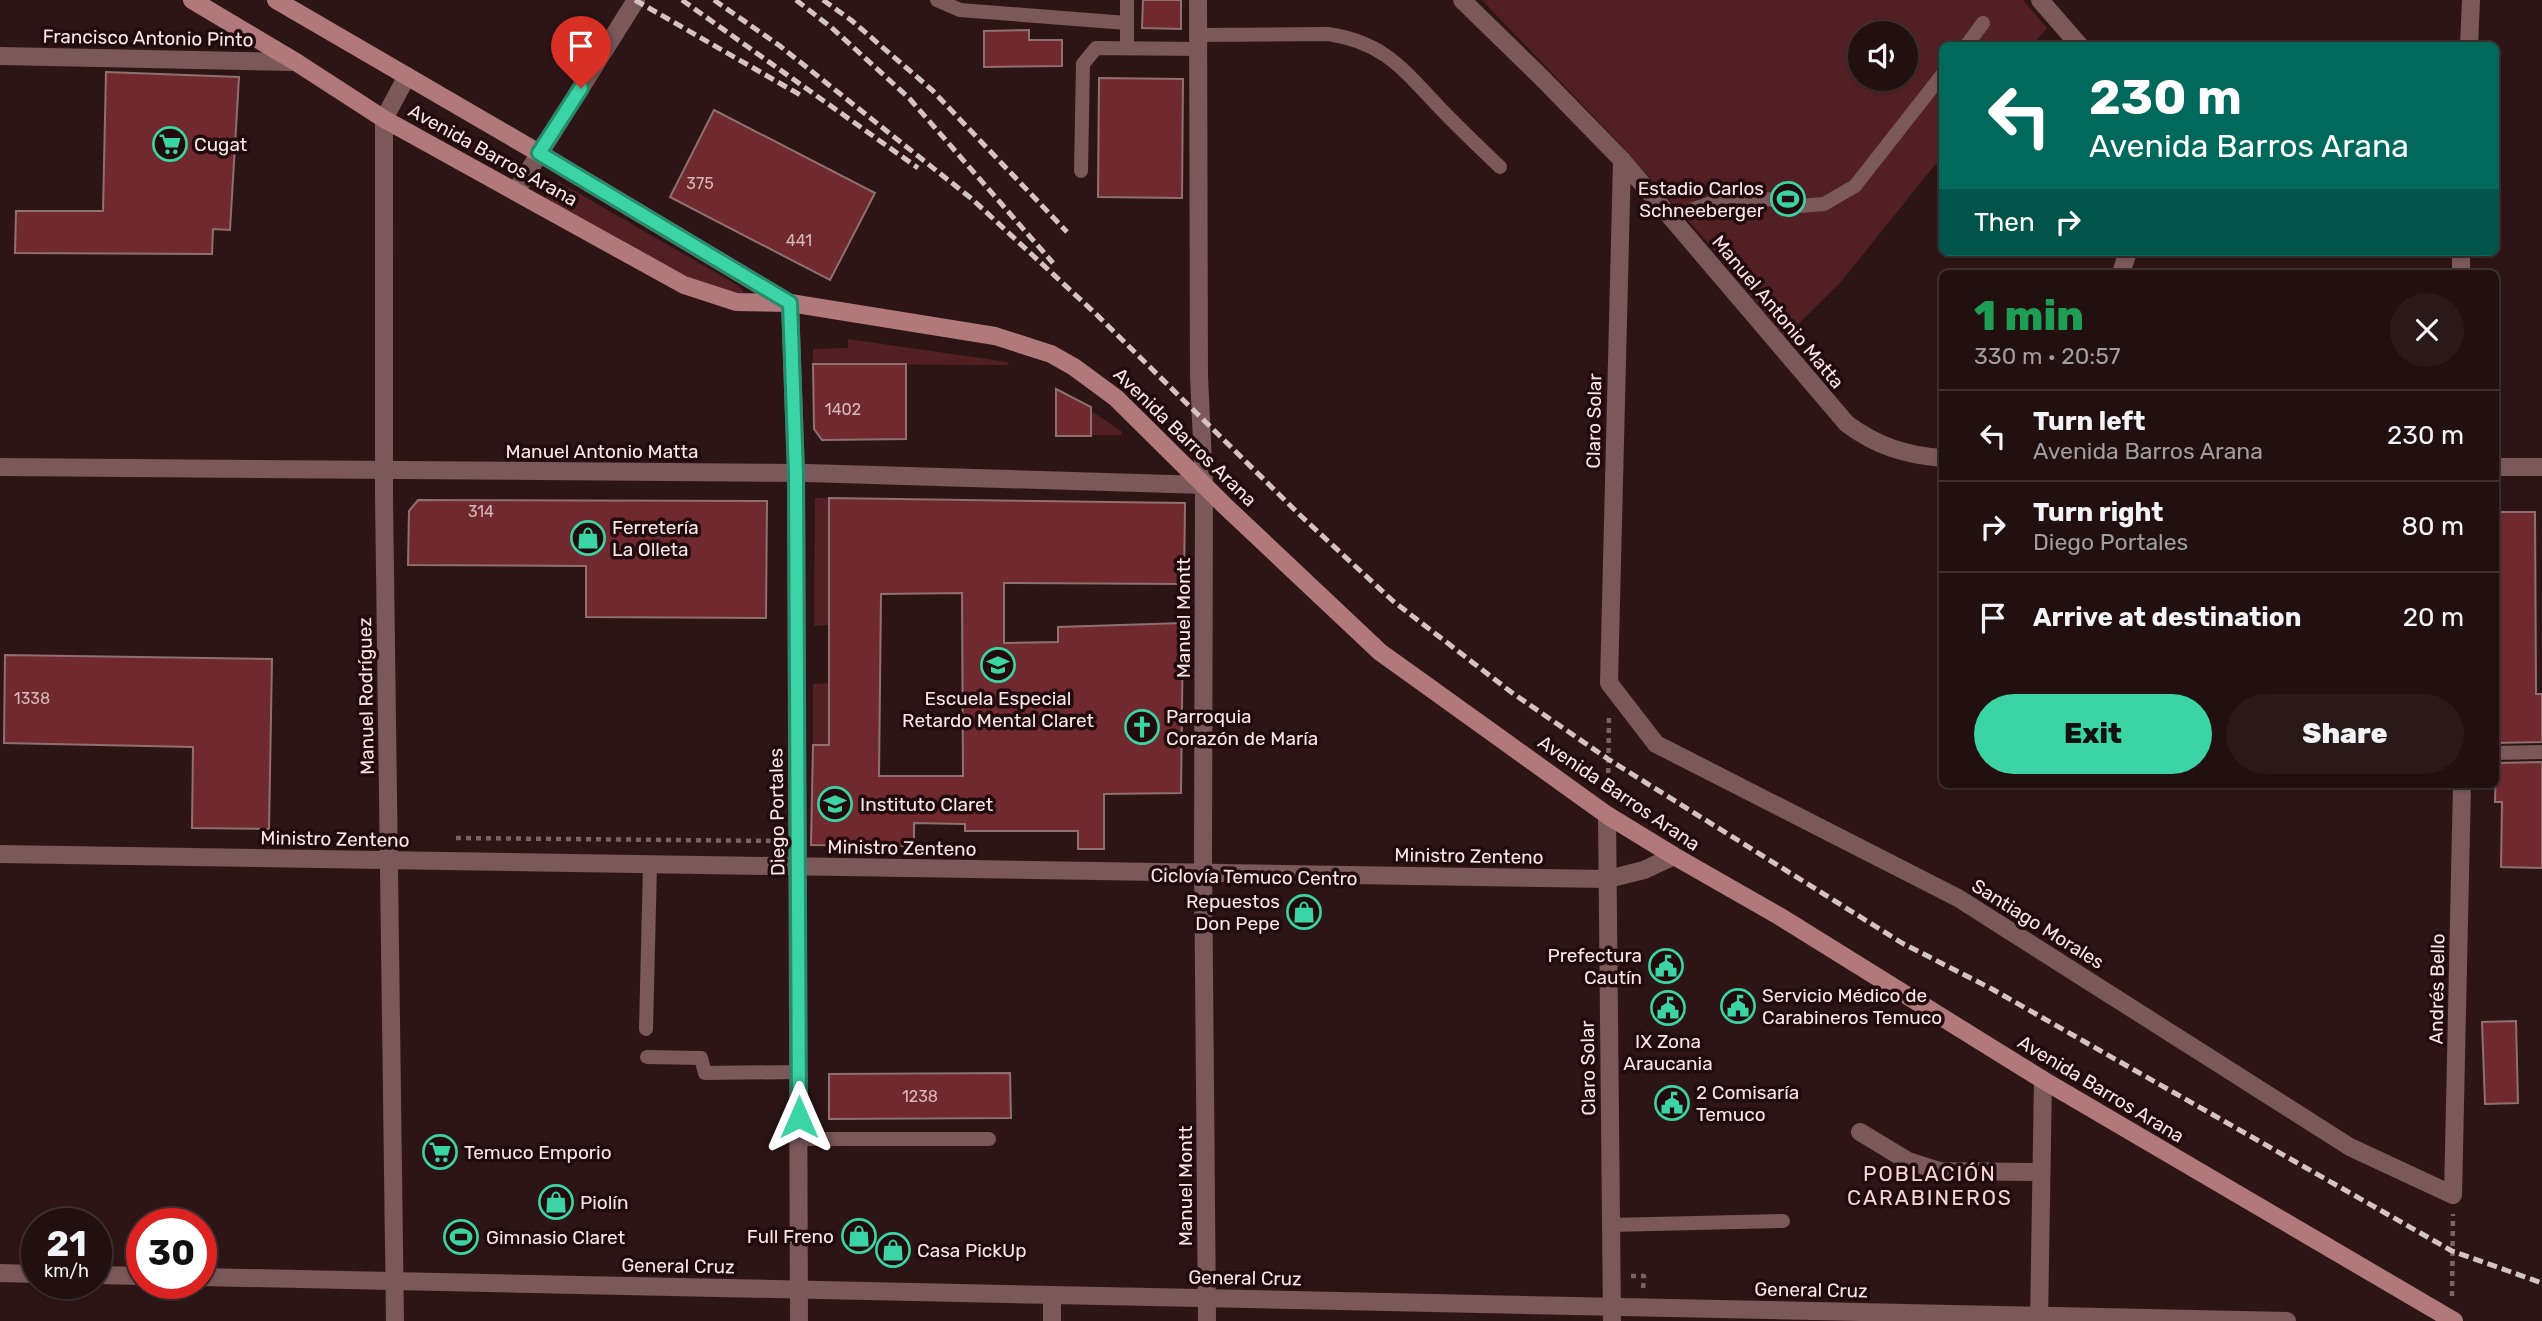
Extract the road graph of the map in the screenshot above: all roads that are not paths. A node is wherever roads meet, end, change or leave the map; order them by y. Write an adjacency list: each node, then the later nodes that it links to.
1 (192, 0): 18 (main road, Avenida Barros Arana)
2 (276, 0): 19 (main road, Avenida Barros Arana)
3 (636, 0): 22 (street)
4 (937, 0): 10 (lane)
5 (1127, 0): 10 (lane)
6 (1198, 0): 12 (street, Manuel Montt)
7 (1462, 0): 23 (street, Manuel Antonio Matta)
8 (2040, 0): 14 (street)
9 (2471, 0): 15 (street)
10 (1127, 23): 16 (lane)
11 (1983, 23): 13 (lane)
12 (1198, 42): 16 (lane); 24 (lane); 35 (street, Manuel Montt)
13 (1969, 42)
14 (2077, 42)
15 (2469, 42)
16 (1127, 48): 25 (lane)
17 (0, 56): 18 (street, Francisco Antonio Pinto)
18 (296, 62): 21 (main road, Avenida Barros Arana)
19 (407, 76): 21 (street, Manuel Rodríguez); 22 (main road, Avenida Barros Arana)
20 (1939, 79): 27 (lane)
21 (384, 119): 26 (main road, Avenida Barros Arana); 33 (street, Manuel Rodríguez)
22 (539, 153): 26 (street); 28 (main road, Avenida Barros Arana)
23 (1622, 160): 27 (street, Manuel Antonio Matta); 36 (street, Claro Solar)
24 (1500, 167)
25 (1081, 170)
26 (516, 191): 28 (main road, Avenida Barros Arana)
27 (1670, 217): 29 (street, Manuel Antonio Matta)
28 (790, 303): 34 (street, Diego Portales); 35 (main road, Avenida Barros Arana)
29 (1939, 458)
30 (0, 467): 33 (street, Manuel Antonio Matta)
31 (2499, 467): 32 (street)
32 (2542, 467)
33 (384, 470): 34 (street, Manuel Antonio Matta); 43 (street, Manuel Rodríguez)
34 (796, 474): 35 (street, Manuel Antonio Matta); 45 (street, Diego Portales)
35 (1205, 485): 40 (main road, Avenida Barros Arana); 46 (street, Manuel Montt)
36 (1609, 683): 56 (street, Santiago Morales)
37 (2542, 752): 38 (lane)
38 (2499, 753)
39 (2462, 788): 56 (street, Andrés Bello)
40 (1607, 815): 42 (main road, Avenida Barros Arana); 47 (street, Claro Solar)
41 (0, 854): 43 (street, Ministro Zenteno)
42 (1674, 856): 47 (street, Ministro Zenteno); 51 (main road, Avenida Barros Arana)
43 (390, 860): 44 (street, Ministro Zenteno); 62 (street, Manuel Rodríguez)
44 (650, 865): 45 (street, Ministro Zenteno); 48 (lane)
45 (798, 867): 46 (street, Ministro Zenteno); 50 (street, Diego Portales)
46 (1203, 873): 47 (street, Ministro Zenteno); 65 (street, Manuel Montt)
47 (1608, 879): 58 (street, Claro Solar)
48 (646, 1029)
49 (647, 1057): 50 (lane)
50 (799, 1072): 53 (street, Diego Portales)
51 (2043, 1080): 55 (street); 73 (main road, Avenida Barros Arana)
52 (1860, 1132): 55 (street)
53 (799, 1139): 54 (lane); 63 (street, Diego Portales)
54 (989, 1139)
55 (2041, 1172): 67 (street)
56 (2453, 1195)
57 (1783, 1221): 58 (lane)
58 (1611, 1225): 66 (street, Claro Solar)
59 (0, 1273): 60 (street)
60 (21, 1274)
61 (217, 1278): 62 (street, General Cruz)
62 (395, 1282): 63 (street, General Cruz); 68 (street, Manuel Rodríguez)
63 (799, 1290): 64 (street, General Cruz); 69 (street, Diego Portales)
64 (1052, 1295): 65 (street, General Cruz); 70 (street)
65 (1207, 1298): 66 (street, General Cruz); 71 (street, Manuel Montt)
66 (1612, 1314): 67 (street, General Cruz)
67 (2040, 1318): 72 (street, General Cruz)
68 (395, 1321)
69 (799, 1321)
70 (1052, 1321)
71 (1207, 1321)
72 (2287, 1321)
73 (2449, 1321)

